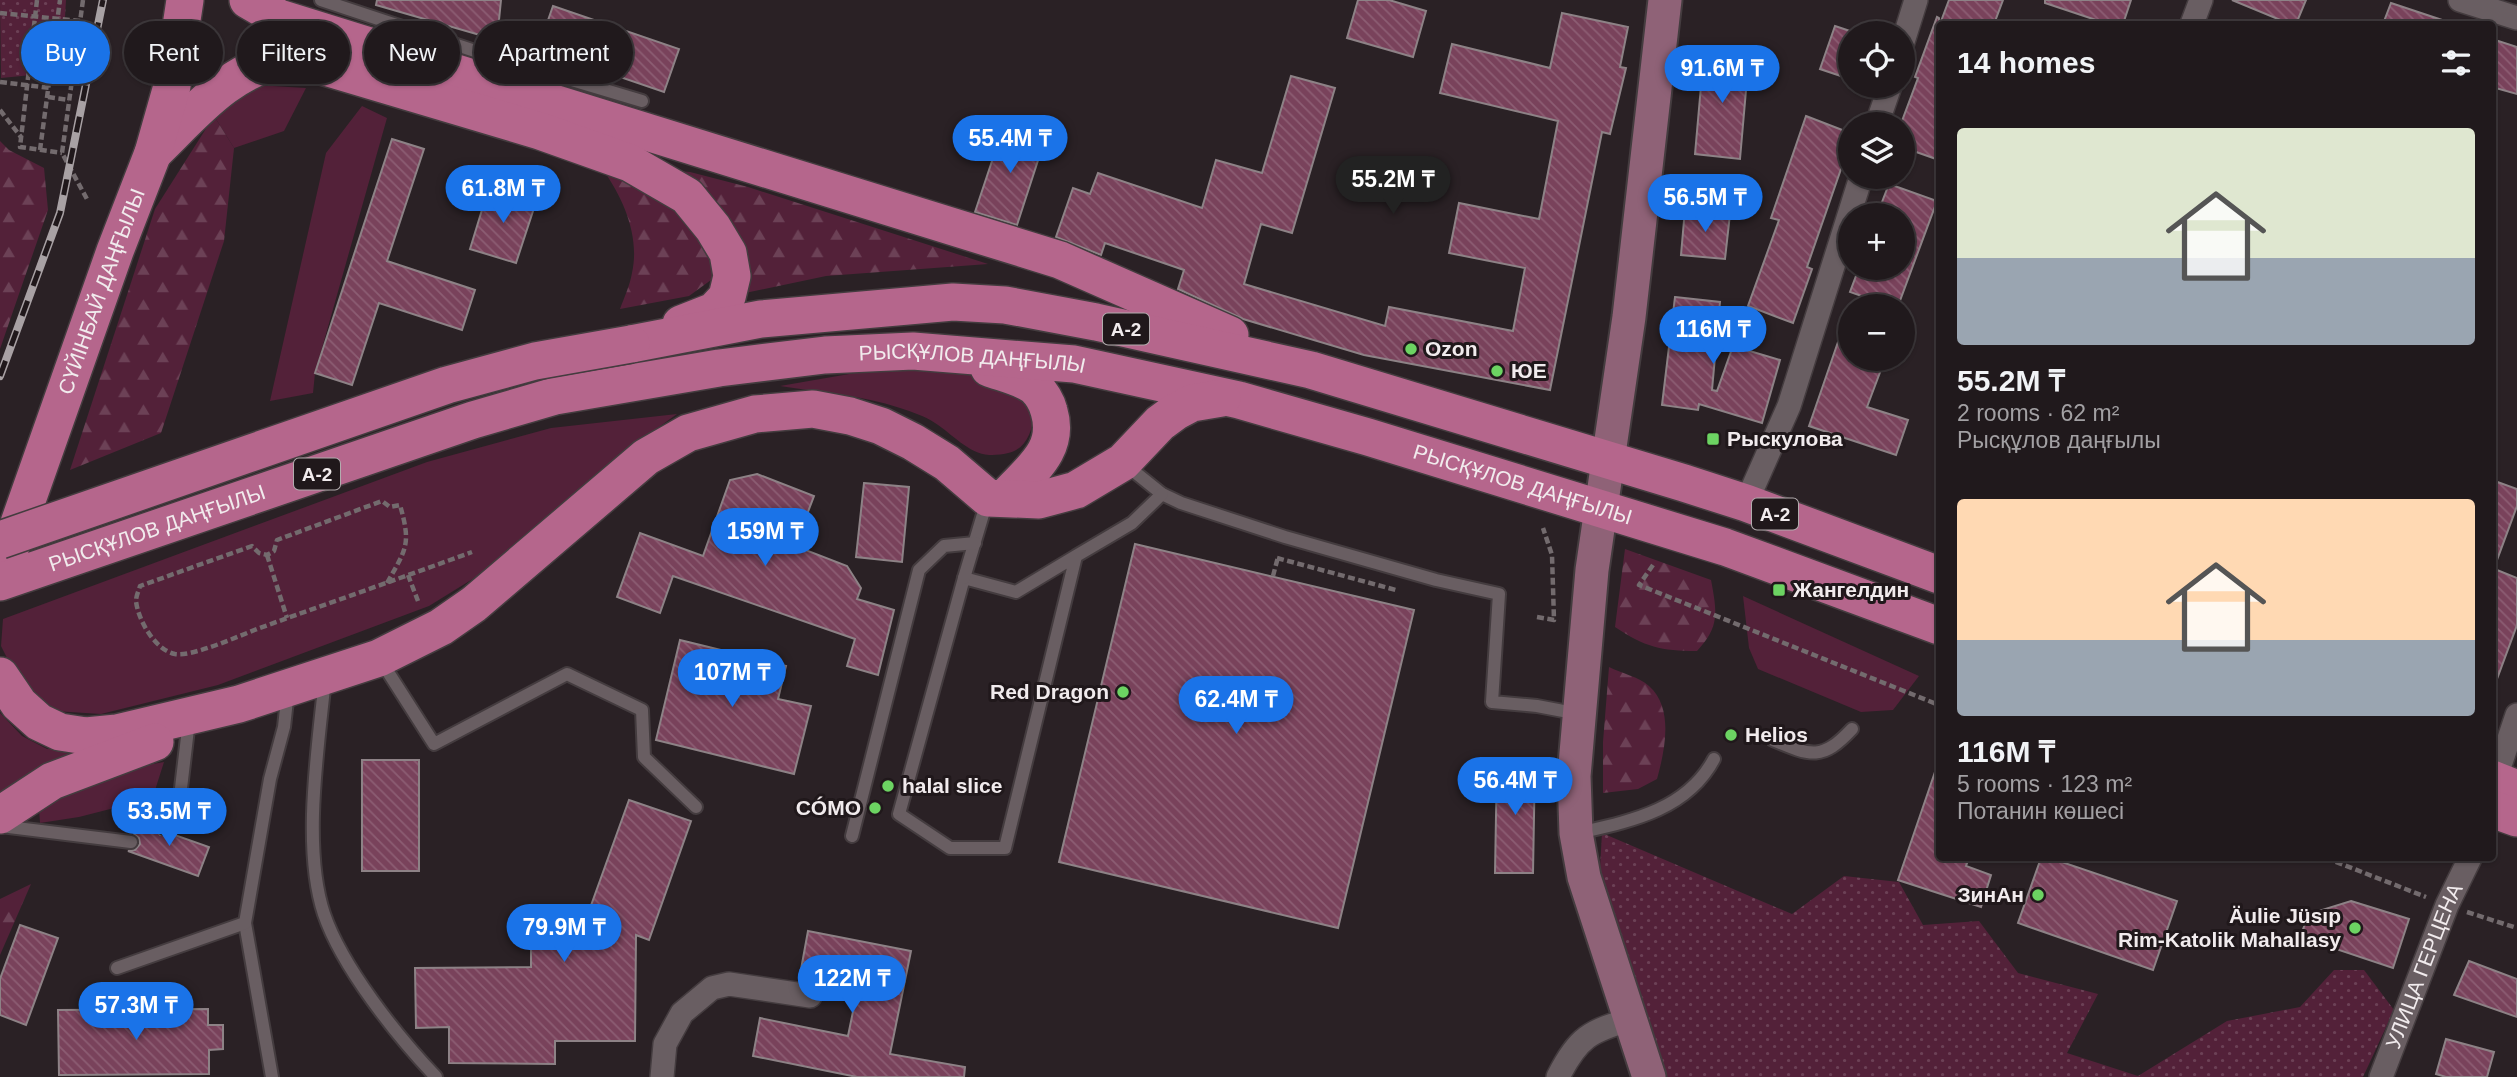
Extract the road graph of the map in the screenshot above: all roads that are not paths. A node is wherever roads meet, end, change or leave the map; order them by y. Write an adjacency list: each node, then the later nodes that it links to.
1 (185, 0): 13 (main road, СҮЙІНБАЙ ДАҢҒЫЛЫ)
2 (248, 0): 11 (main road)
3 (321, 0): 11 (lane)
4 (1665, 0): 19 (main road)
5 (1916, 0): 9 (street)
6 (2201, 0): 10 (street)
7 (2465, 7): 8 (street)
8 (2517, 18)
9 (1909, 21)
10 (2193, 21)
11 (473, 79): 12 (lane); 13 (main road); 15 (main road); 17 (main road)
12 (642, 101)
13 (153, 153): 30 (main road, СҮЙІНБАЙ ДАҢҒЫЛЫ)
14 (1857, 189): 23 (street)
15 (631, 344): 17 (main road, РЫСҚҰЛОВ ДАҢҒЫЛЫ / A-2); 25 (main road, РЫСҚҰЛОВ ДАҢҒЫЛЫ / A-2, bridge)
16 (953, 353): 18 (main road, РЫСҚҰЛОВ ДАҢҒЫЛЫ); 22 (main road); 30 (main road, РЫСҚҰЛОВ ДАҢҒЫЛЫ / A-2)
17 (1311, 370): 19 (main road, РЫСҚҰЛОВ ДАҢҒЫЛЫ / A-2)
18 (1226, 397): 20 (main road); 24 (main road, РЫСҚҰЛОВ ДАҢҒЫЛЫ)
19 (1608, 459): 23 (main road, РЫСҚҰЛОВ ДАҢҒЫЛЫ / A-2); 24 (main road)
20 (1123, 462): 21 (lane); 22 (main road)
21 (1162, 494): 27 (lane); 37 (lane)
22 (996, 498): 26 (lane); 32 (main road)
23 (1746, 503): 28 (main road, РЫСҚҰЛОВ ДАҢҒЫЛЫ / A-2)
24 (1601, 508): 31 (main road, РЫСҚҰЛОВ ДАҢҒЫЛЫ / A-2); 37 (main road)
25 (0, 540)
26 (975, 543): 29 (lane); 51 (lane)
27 (1076, 556): 29 (lane); 29 (lane)
28 (1936, 574)
29 (964, 578)
30 (0, 580)
31 (1936, 625)
32 (379, 658): 33 (main road); 44 (lane)
33 (326, 675): 35 (main road); 60 (lane)
34 (0, 676): 36 (main road)
35 (289, 688): 36 (main road); 55 (lane)
36 (239, 704): 39 (main road)
37 (1580, 714): 49 (main road)
38 (2517, 715): 43 (street)
39 (188, 729): 45 (main road); 48 (lane)
40 (1853, 729): 41 (lane)
41 (1773, 740)
42 (1714, 759): 49 (lane)
43 (2499, 789): 46 (main road)
44 (695, 807)
45 (0, 815)
46 (2517, 818)
47 (0, 826): 53 (lane)
48 (164, 828)
49 (1576, 833): 58 (main road)
50 (2496, 833): 52 (main road)
51 (852, 836)
52 (2517, 841)
53 (131, 842)
54 (2469, 861): 64 (street, УЛИЦА ГЕРЦЕНА)
55 (246, 923): 56 (lane); 59 (lane)
56 (117, 968)
57 (810, 996): 61 (street)
58 (1632, 1019): 62 (street); 63 (main road)
59 (272, 1077)
60 (436, 1077)
61 (662, 1077)
62 (1558, 1077)
63 (1649, 1077)
64 (2381, 1077)

